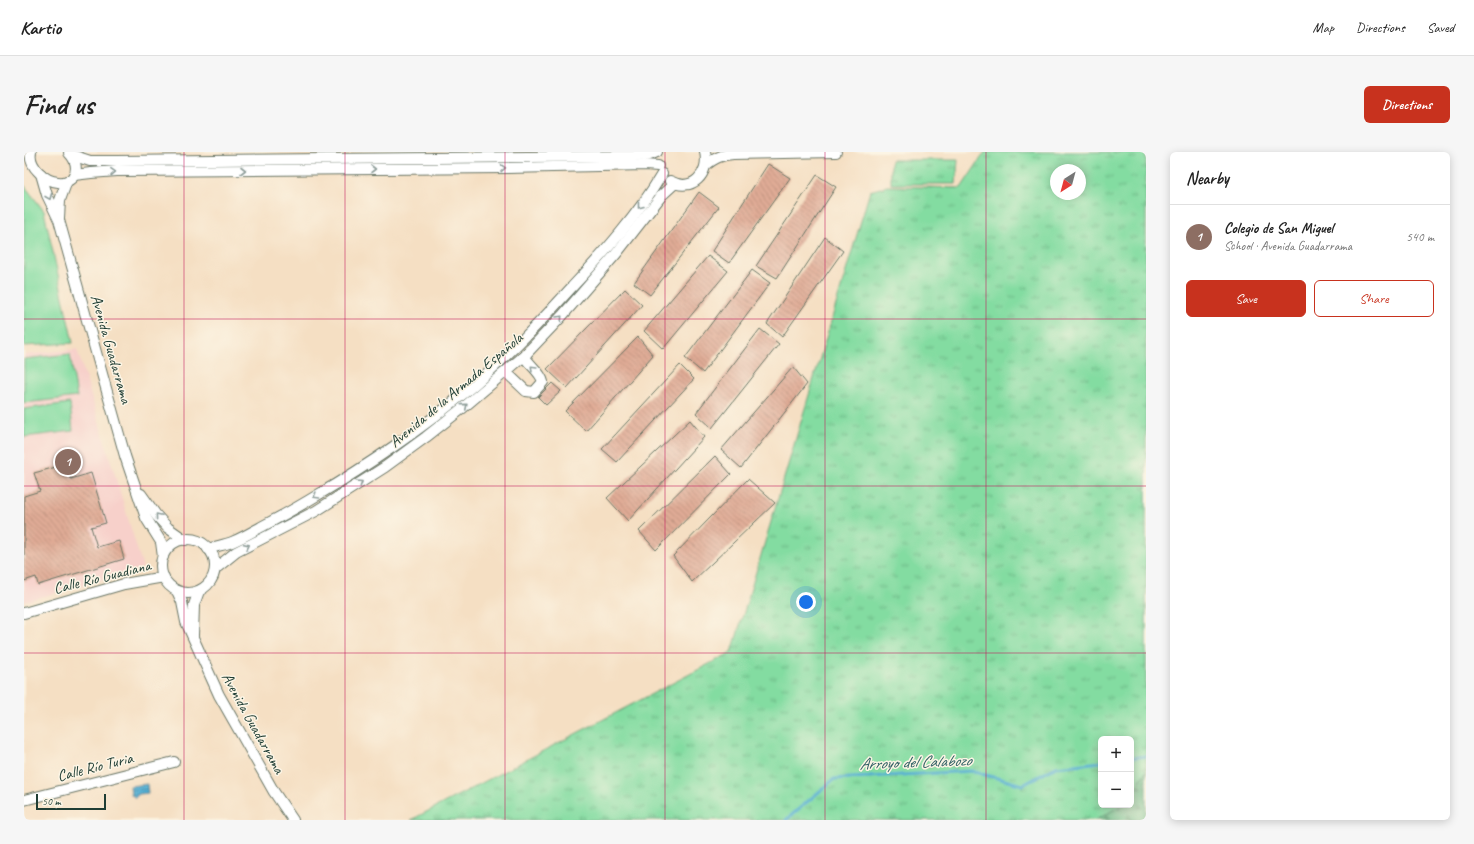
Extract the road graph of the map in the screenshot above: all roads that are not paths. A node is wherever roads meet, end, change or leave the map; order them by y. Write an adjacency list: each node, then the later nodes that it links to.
1 (31, 152): 10 (street)
2 (103, 152): 9 (street)
3 (658, 152): 8 (street); 12 (street)
4 (705, 152): 11 (street)
5 (836, 152): 11 (street)
6 (70, 154): 9 (street); 14 (street)
7 (183, 156): 8 (street); 9 (street)
8 (329, 156)
9 (98, 161)
10 (29, 164): 13 (street)
11 (706, 165): 15 (street)
12 (660, 170): 14 (street, one-way to 12); 15 (street); 21 (street, Avenida de la Armada Española, one-way to 21)
13 (41, 174): 14 (street); 16 (street, Avenida Guadarrama, one-way to 16)
14 (71, 178): 16 (street, Avenida Guadarrama)
15 (674, 184): 17 (street, Avenida de la Armada Española, one-way to 15)
16 (59, 220): 19 (street, Avenida Guadarrama)
17 (524, 356): 18 (street, Avenida de la Armada Española); 18 (street, one-way to 17)
18 (506, 372): 23 (street, Avenida de la Armada Española, one-way to 18)
19 (135, 486): 20 (street, Avenida Guadarrama, one-way to 19); 22 (street, Avenida Guadarrama)
20 (185, 540): 21 (street); 22 (street)
21 (208, 548): 23 (street)
22 (163, 557): 24 (street)
23 (215, 569): 26 (street)
24 (164, 577): 25 (street); 27 (street, Calle Río Guadiana)
25 (177, 591): 26 (street); 28 (street, Avenida Guadarrama)
26 (199, 591): 28 (street, Avenida Guadarrama)
27 (24, 613)
28 (193, 637): 31 (street, Avenida Guadarrama)
29 (174, 762): 30 (street, Calle Río Turia)
30 (24, 800)
31 (294, 820)

